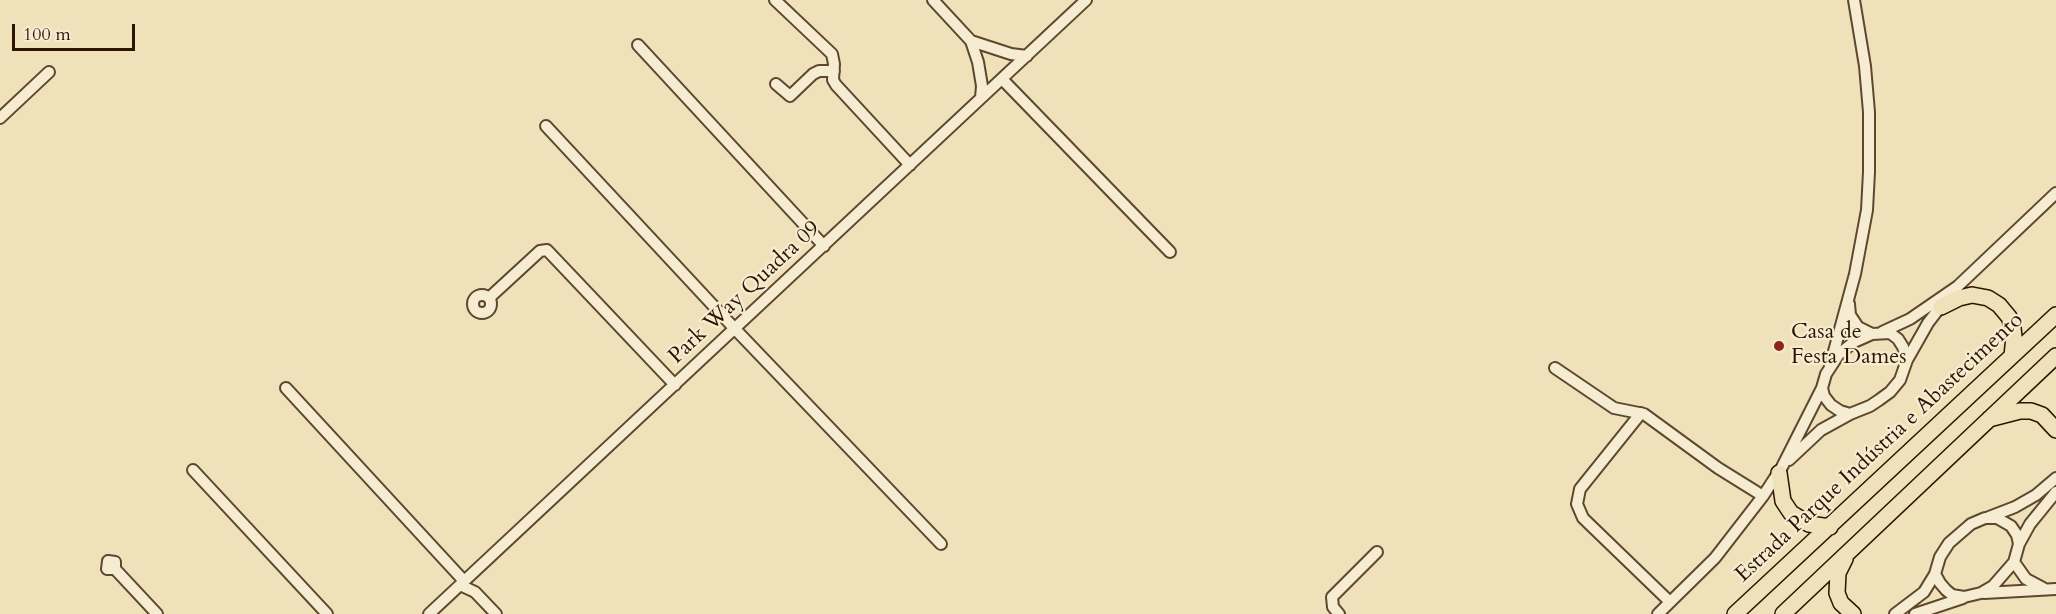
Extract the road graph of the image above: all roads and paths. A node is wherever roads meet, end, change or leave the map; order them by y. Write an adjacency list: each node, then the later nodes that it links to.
1 (775, 0): 10 (street)
2 (933, 0): 5 (street)
3 (1086, 0): 8 (street, Park Way Quadra 09)
4 (1854, 0): 23 (street)
5 (970, 41): 7 (street); 9 (street)
6 (638, 45): 19 (street)
7 (992, 49): 8 (street); 9 (street)
8 (1027, 56): 12 (street, Park Way Quadra 09)
9 (978, 62): 14 (street)
10 (834, 71): 13 (street); 17 (street)
11 (50, 72): 15 (street)
12 (1002, 79): 14 (street, Park Way Quadra 09); 20 (street)
13 (777, 84)
14 (981, 98): 17 (street, Park Way Quadra 09)
15 (0, 118)
16 (546, 126): 26 (street)
17 (910, 165): 19 (street, Park Way Quadra 09)
18 (2056, 193): 21 (street)
19 (824, 246): 26 (street, Park Way Quadra 09)
20 (1170, 252)
21 (1958, 286): 24 (street); 27 (street)
22 (489, 298): 33 (street)
23 (1848, 301): 27 (street); 31 (street)
24 (1941, 307): 28 (highway); 30 (street)
25 (2056, 315): 28 (highway, Estrada Parque Indústria e Abastecimento)
26 (735, 329): 33 (street, Park Way Quadra 09); 47 (street)
27 (1877, 333): 30 (street); 31 (street)
28 (2012, 356): 46 (highway, Estrada Parque Indústria e Abastecimento)
29 (2056, 356): 38 (highway)
30 (1907, 360): 37 (street)
31 (1830, 366): 35 (street)
32 (1555, 368): 36 (street)
33 (675, 386): 54 (street, Park Way Quadra 09)
34 (286, 388): 54 (street)
35 (1822, 388): 37 (street); 41 (street)
36 (1641, 413): 44 (street); 58 (street)
37 (1850, 414): 41 (street)
38 (1987, 420): 39 (highway); 49 (highway)
39 (2056, 430)
40 (193, 470): 60 (street)
41 (1780, 470): 44 (street); 46 (highway)
42 (2056, 478): 45 (street)
43 (2056, 492): 48 (street)
44 (1763, 496): 58 (street)
45 (1985, 518): 48 (street); 53 (street)
46 (1830, 527): 65 (highway, Estrada Parque Indústria e Abastecimento)
47 (941, 544)
48 (2019, 544): 51 (street)
49 (1849, 550): 66 (highway); 67 (highway)
50 (1377, 552): 63 (street)
51 (2014, 562): 55 (street); 56 (street)
52 (115, 569): 59 (street)
53 (1935, 574): 57 (street); 68 (street)
54 (465, 580): 61 (street, Park Way Quadra 09); 62 (street)
55 (2053, 591): 56 (street)
56 (1981, 593): 57 (street)
57 (1964, 597): 69 (street)
58 (1670, 602): 64 (street)
59 (157, 614)
60 (327, 614)
61 (429, 614)
62 (496, 614)
63 (1339, 614)
64 (1658, 614)
65 (1735, 614)
66 (1783, 614)
67 (1853, 614)
68 (1895, 614)
69 (1915, 614)

